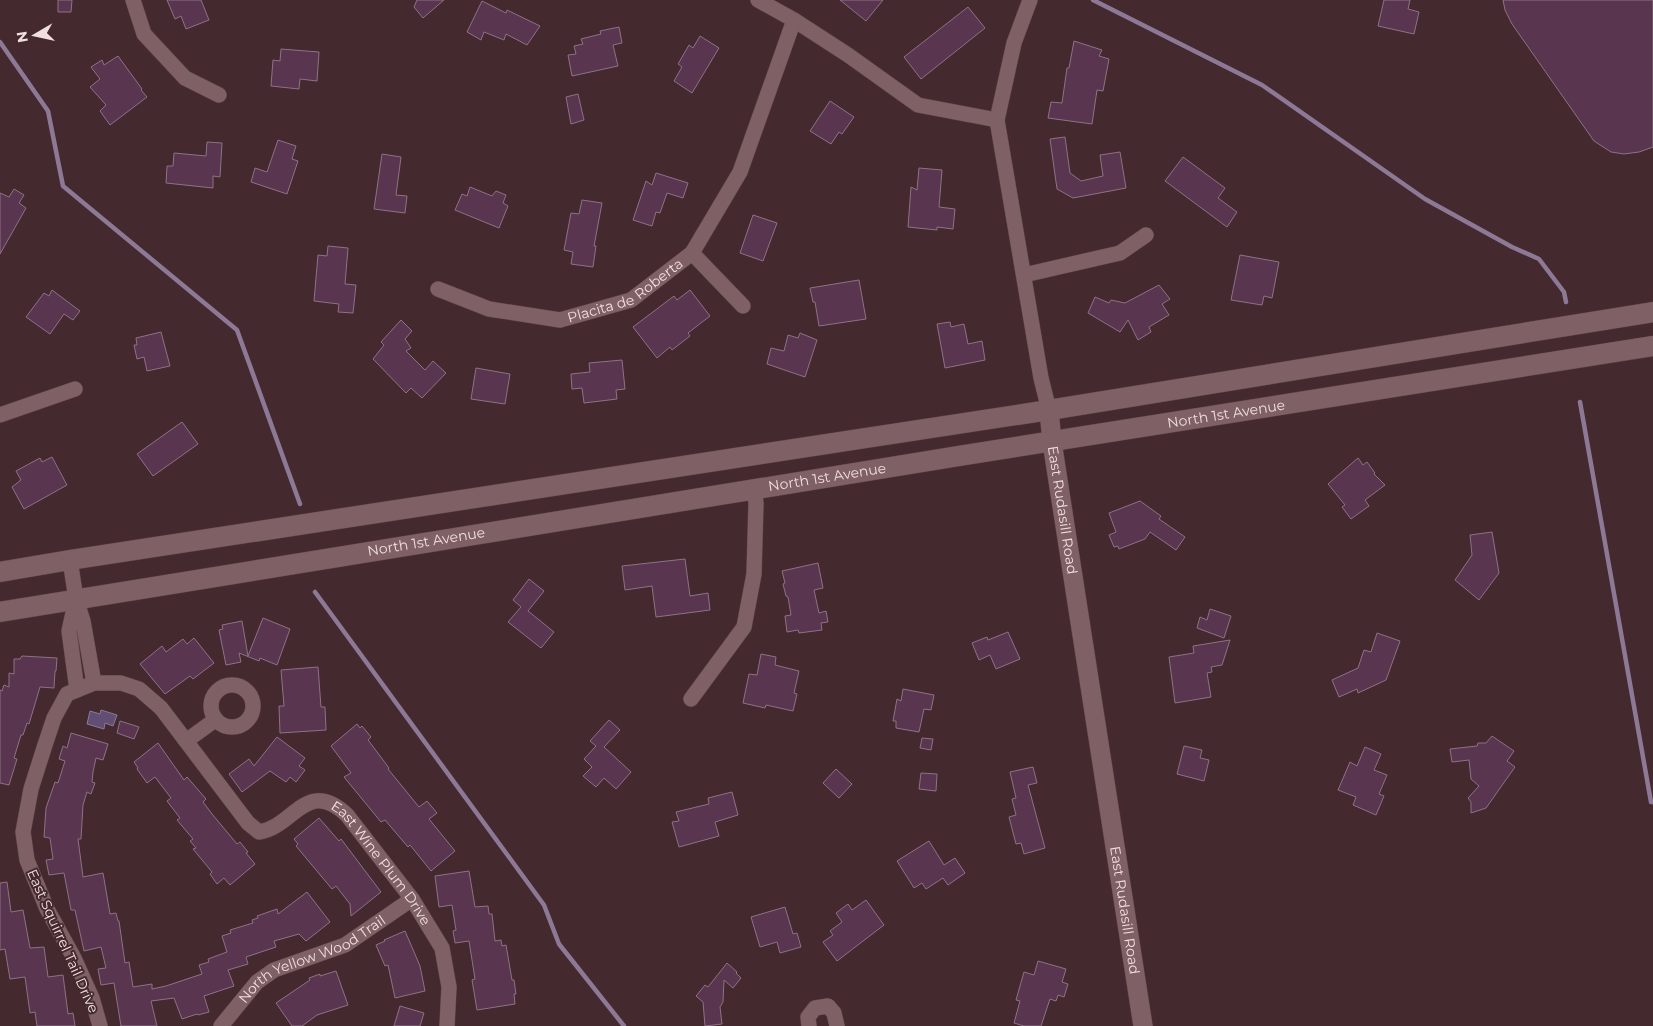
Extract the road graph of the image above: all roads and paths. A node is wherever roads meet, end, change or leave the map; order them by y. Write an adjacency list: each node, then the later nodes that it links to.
1 (132, 0): 5 (street)
2 (758, 0): 4 (street)
3 (1030, 0): 6 (street, East Rudasill Road)
4 (794, 20): 6 (street); 8 (street, Placita de Roberta)
5 (219, 95)
6 (997, 120): 9 (street, East Rudasill Road)
7 (1146, 235): 9 (street)
8 (692, 253): 10 (street, Placita de Roberta); 11 (street, Placita de Roberta)
9 (1024, 275): 15 (street, East Rudasill Road)
10 (438, 289)
11 (743, 306)
12 (1653, 312): 15 (main road)
13 (1653, 346): 17 (main road, North 1st Avenue)
14 (75, 389): 16 (street)
15 (1049, 410): 17 (street, East Rudasill Road); 19 (main road)
16 (0, 414)
17 (1052, 442): 18 (main road, North 1st Avenue); 34 (street, East Rudasill Road)
18 (754, 488): 21 (main road, North 1st Avenue); 25 (street)
19 (70, 560): 20 (main road); 21 (street)
20 (0, 572)
21 (76, 600): 22 (main road, North 1st Avenue); 23 (street); 24 (street)
22 (0, 612)
23 (93, 683): 24 (street, East Squirrel Tail Drive); 27 (street, East Wine Plum Drive)
24 (76, 690): 29 (street, East Squirrel Tail Drive)
25 (691, 699)
26 (215, 720): 27 (street)
27 (186, 741): 28 (street, East Wine Plum Drive)
28 (412, 899): 30 (street, North Yellow Wood Trail); 31 (street, East Wine Plum Drive)
29 (100, 1026)
30 (221, 1026)
31 (447, 1026)
32 (809, 1026): 33 (street)
33 (837, 1026)
34 (1143, 1026)

